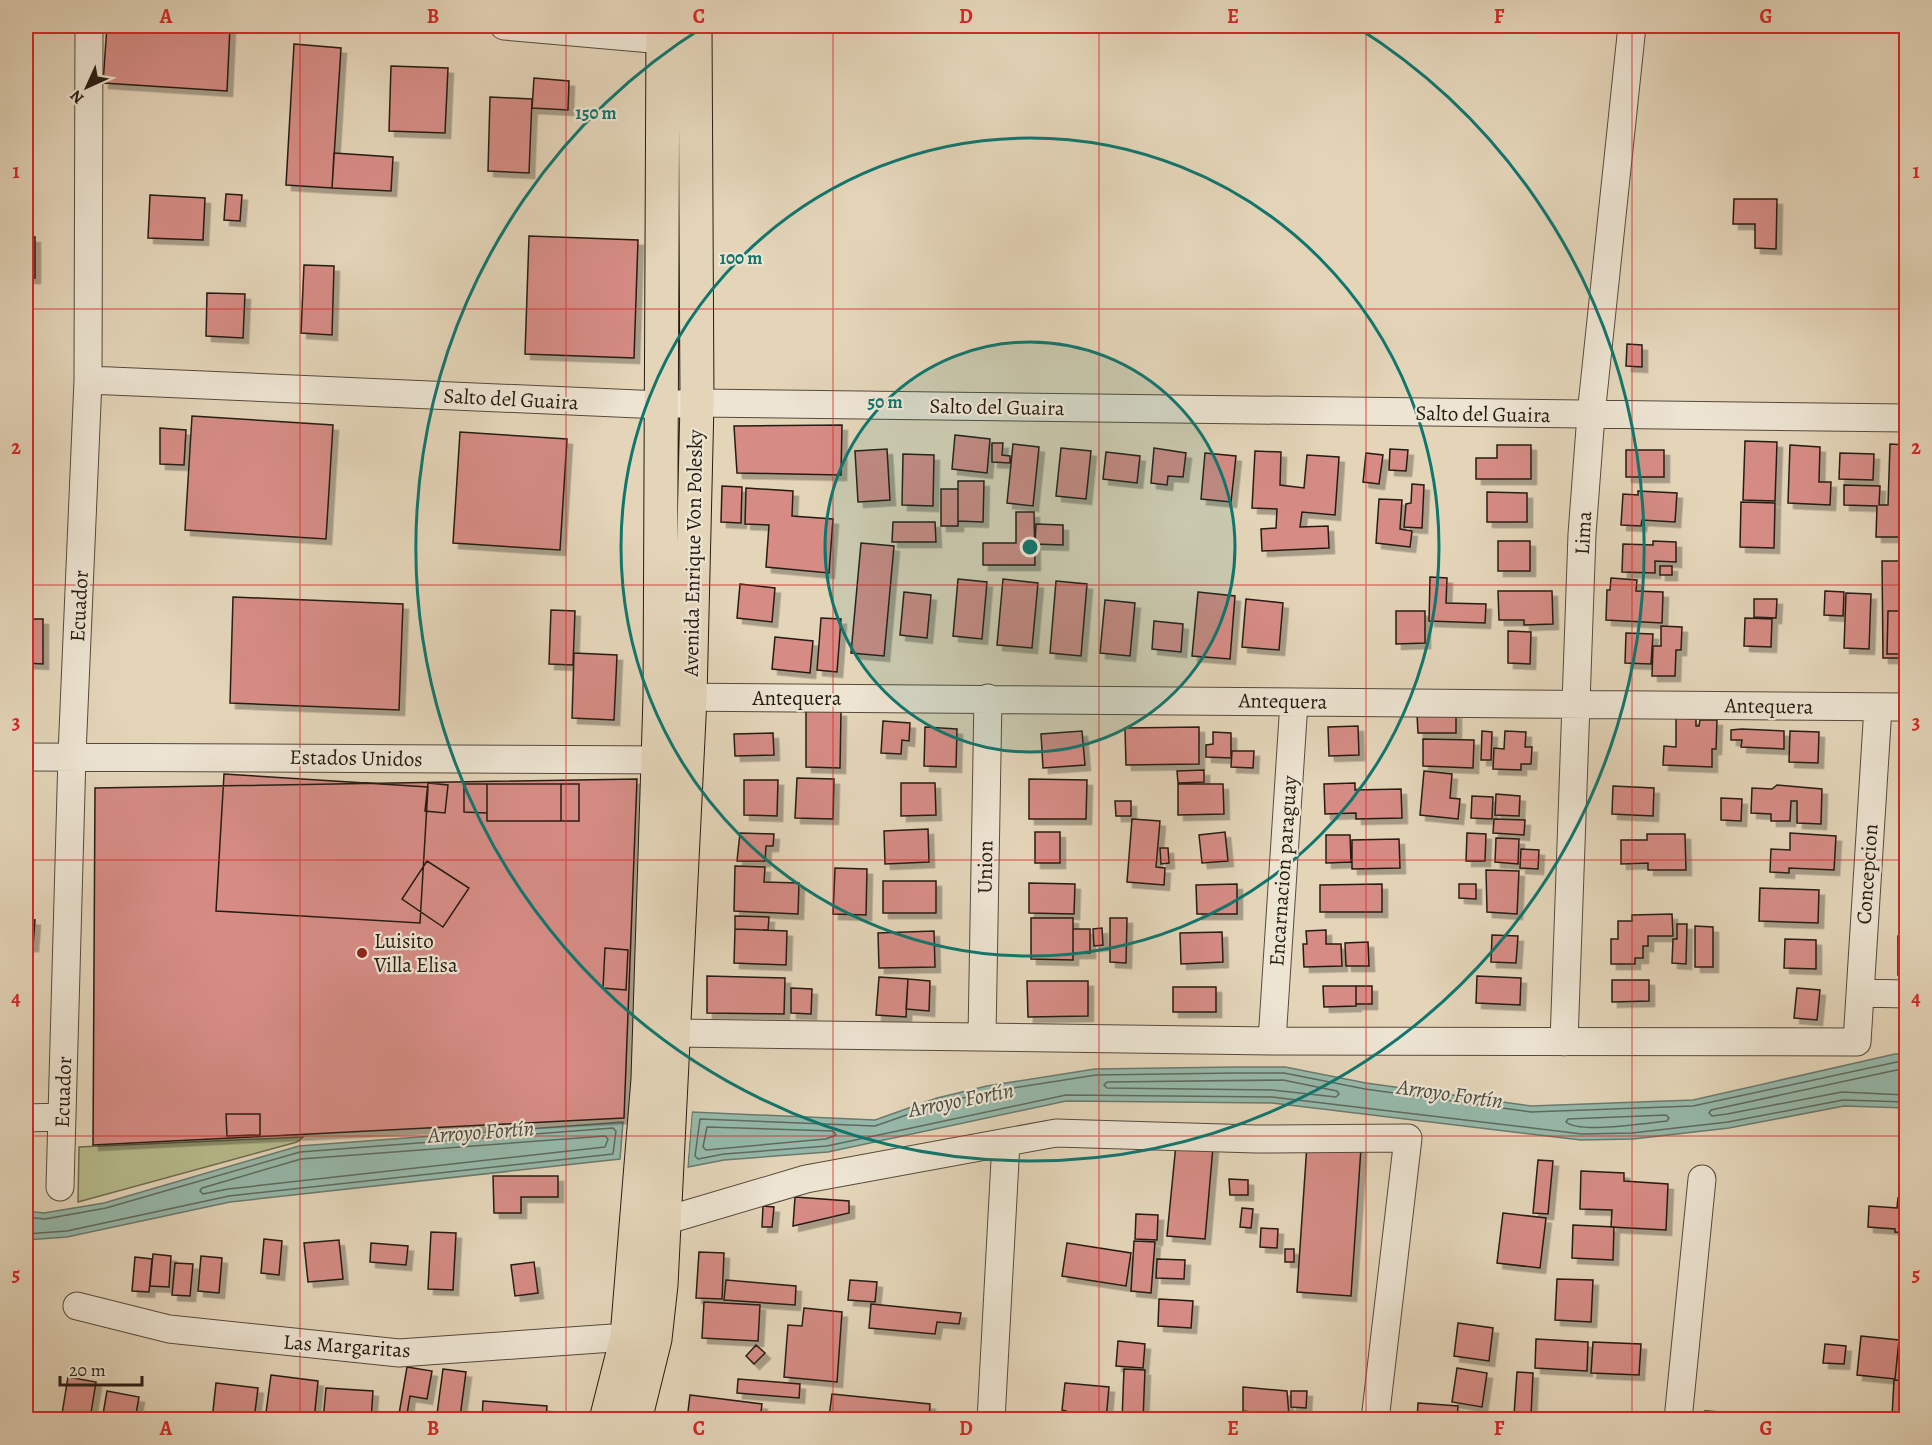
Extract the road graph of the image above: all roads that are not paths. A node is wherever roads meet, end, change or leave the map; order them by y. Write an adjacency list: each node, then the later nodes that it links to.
1 (89, 26): 6 (street, Ecuador)
2 (504, 26): 5 (street)
3 (695, 26): 7 (main road, Avenida Enrique Von Polesky)
4 (1632, 26): 9 (street, Lima)
5 (663, 33): 8 (main road, Avenida Enrique Von Polesky)
6 (88, 380): 8 (street, Salto del Guaira); 17 (street, Ecuador)
7 (696, 403): 8 (street, Salto del Guaira); 9 (street, Salto del Guaira); 11 (main road, Avenida Enrique Von Polesky)
8 (661, 405): 11 (main road, Avenida Enrique Von Polesky)
9 (1591, 415): 10 (street, Salto del Guaira); 14 (street, Lima)
10 (1906, 418)
11 (675, 698): 12 (street, Antequera); 19 (main road, Avenida Enrique Von Polesky)
12 (988, 698): 13 (street, Antequera); 23 (street, Union)
13 (1294, 702): 14 (street, Antequera); 24 (street, Encarnacion paraguay)
14 (1577, 704): 15 (street, Antequera); 25 (street, Lima)
15 (1878, 707): 16 (street, Antequera); 20 (street, Concepcion)
16 (1906, 707)
17 (72, 756): 18 (street, Estados Unidos); 19 (street, Estados Unidos); 27 (street, Ecuador)
18 (26, 757)
19 (672, 760): 22 (main road, Avenida Enrique Von Polesky); 26 (main road, Avenida Enrique Von Polesky)
20 (1860, 993): 21 (street); 25 (street, Concepcion)
21 (1906, 994)
22 (675, 1033): 23 (street); 26 (main road, Avenida Enrique Von Polesky)
23 (982, 1036): 24 (street)
24 (1272, 1041): 25 (street)
25 (1564, 1042)
26 (660, 1079): 32 (main road)
27 (62, 1117): 28 (street); 31 (street, Ecuador)
28 (26, 1118)
29 (1006, 1142): 32 (street); 37 (street); 38 (street)
30 (1702, 1179): 39 (street)
31 (60, 1187)
32 (656, 1204): 34 (main road)
33 (77, 1306): 34 (street, Las Margaritas)
34 (641, 1338): 35 (main road); 36 (main road)
35 (606, 1419)
36 (635, 1419)
37 (991, 1419)
38 (1376, 1419)
39 (1678, 1419)

